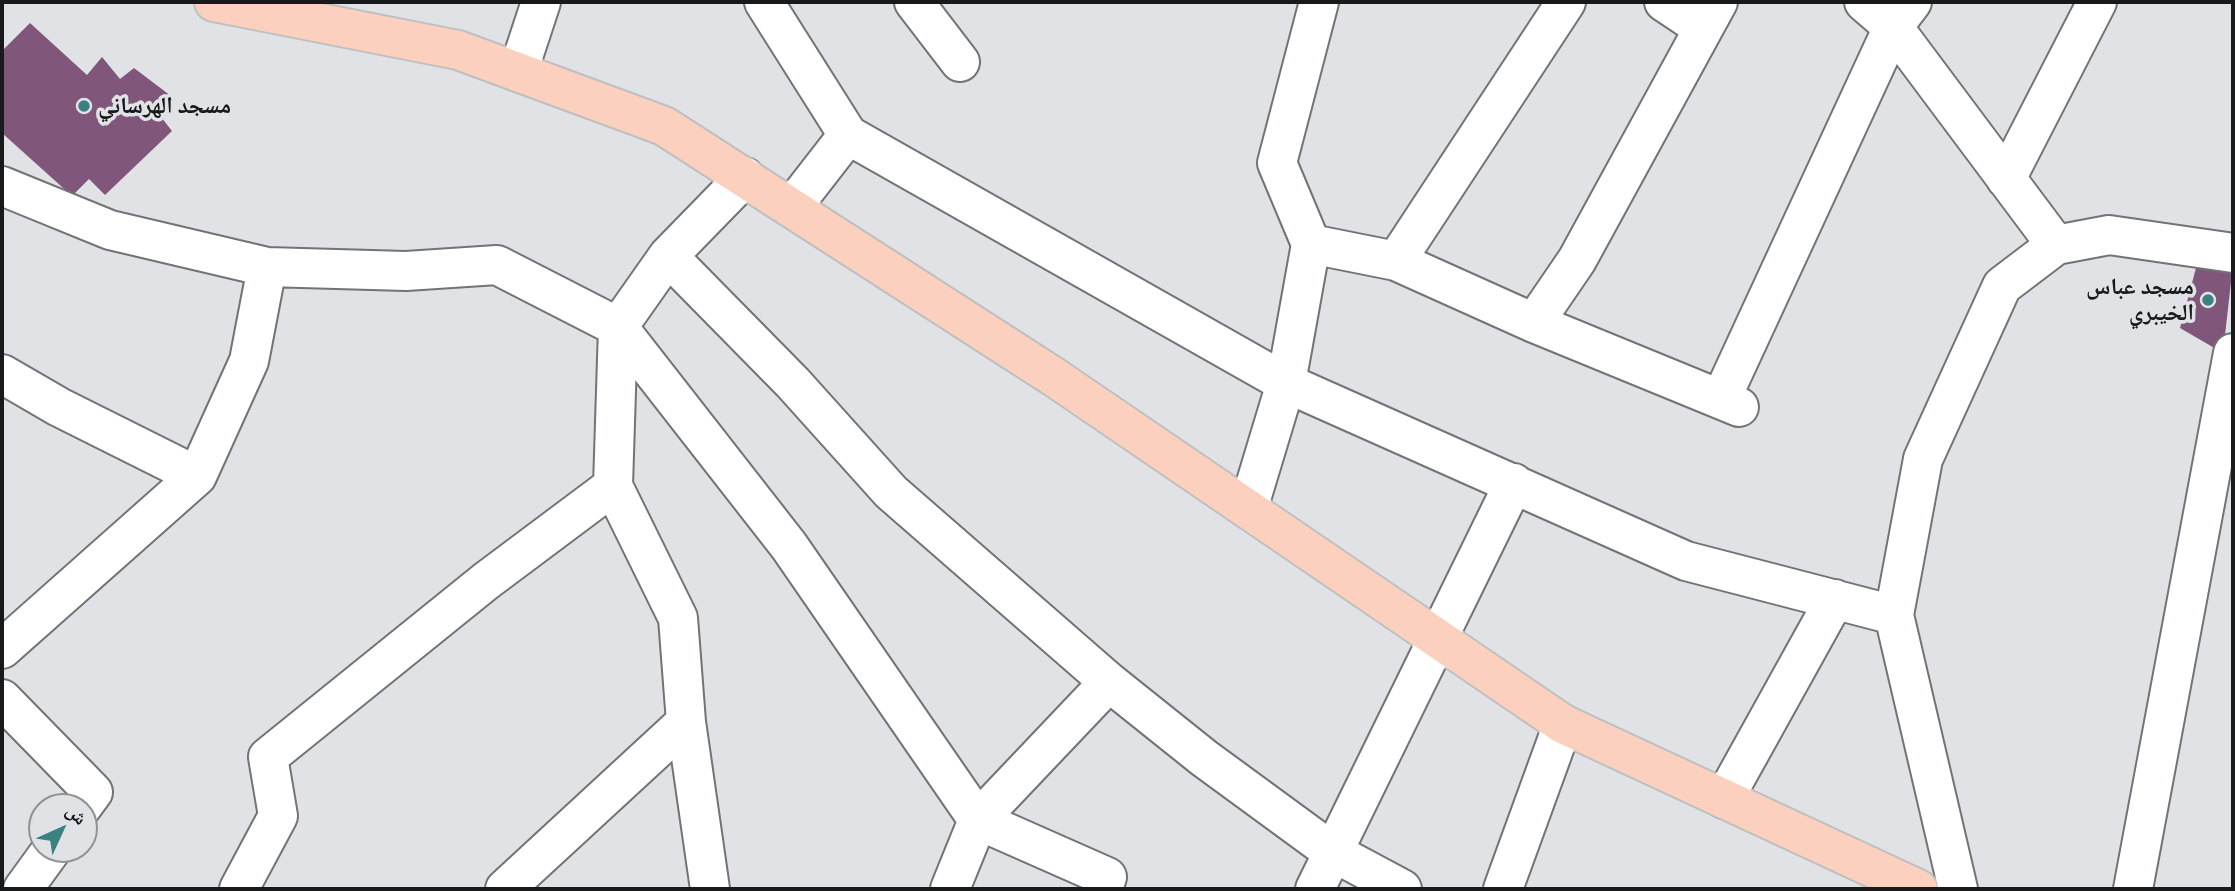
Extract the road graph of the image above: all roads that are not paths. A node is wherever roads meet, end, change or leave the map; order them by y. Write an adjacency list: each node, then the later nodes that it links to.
1 (214, 2): 13 (main road)
2 (541, 2): 13 (street)
3 (764, 2): 14 (street)
4 (914, 2): 12 (street)
5 (1319, 2): 19 (street)
6 (1566, 2): 23 (street)
7 (1664, 2): 11 (street)
8 (1864, 2): 10 (street)
9 (2097, 2): 16 (street)
10 (1902, 14): 16 (street); 25 (street)
11 (1710, 15): 25 (street)
12 (960, 62)
13 (517, 72): 15 (main road)
14 (848, 135): 18 (street); 29 (street)
15 (745, 177): 18 (main road); 22 (street)
16 (2006, 178): 20 (street)
17 (2, 186): 24 (street)
18 (792, 207): 33 (main road)
19 (1311, 244): 23 (street); 29 (street)
20 (2056, 245): 21 (street); 35 (street)
21 (2233, 253)
22 (668, 256): 26 (street); 38 (street)
23 (1396, 261): 25 (street)
24 (267, 267): 26 (street); 30 (street)
25 (1534, 323)
26 (618, 327): 32 (street); 44 (street)
27 (2233, 353): 58 (street)
28 (2, 373): 30 (street)
29 (1286, 383): 31 (street); 33 (street)
30 (197, 475): 37 (street)
31 (1514, 484): 34 (street); 36 (street)
32 (613, 485): 40 (street); 48 (street)
33 (1248, 509): 36 (main road)
34 (1835, 599): 35 (street); 43 (street)
35 (1894, 615): 57 (street)
36 (1437, 638): 41 (main road); 45 (street)
37 (2, 649)
38 (1109, 682): 44 (street); 45 (street)
39 (2, 699): 42 (street)
40 (686, 722): 49 (street); 50 (street)
41 (1563, 724): 43 (main road); 55 (street)
42 (92, 793)
43 (1724, 799): 56 (main road)
44 (978, 820): 51 (street); 52 (street)
45 (1331, 852): 53 (street); 54 (street)
46 (42, 863): 47 (street)
47 (23, 889)
48 (239, 889)
49 (505, 889)
50 (710, 889)
51 (950, 889)
52 (1103, 889)
53 (1315, 889)
54 (1402, 889)
55 (1503, 889)
56 (1919, 889)
57 (1958, 889)
58 (2133, 889)

